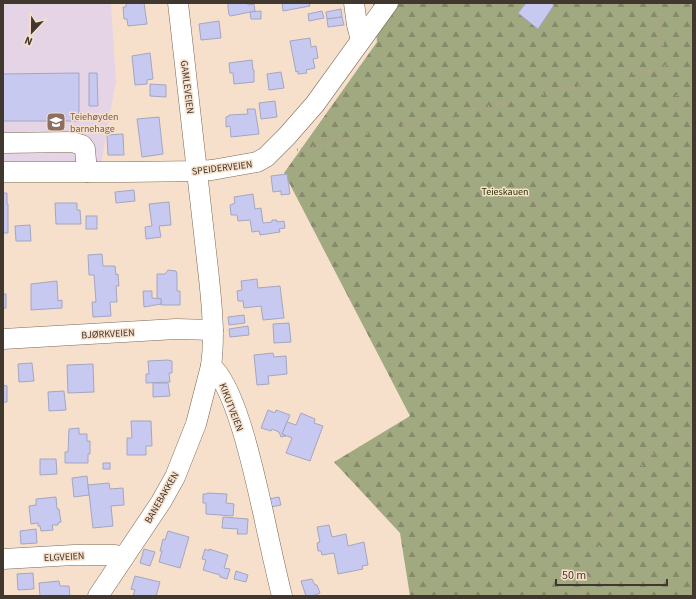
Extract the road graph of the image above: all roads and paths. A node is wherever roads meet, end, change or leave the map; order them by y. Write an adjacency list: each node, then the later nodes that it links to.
1 (178, 3): 12 (street, GAMLEVEIEN)
2 (354, 3): 6 (street)
3 (388, 3): 6 (street, SPEIDERVEIEN)
4 (662, 3): 7 (path)
5 (693, 38): 7 (path)
6 (361, 40): 12 (street, SPEIDERVEIEN)
7 (659, 46): 8 (path)
8 (666, 66): 9 (path); 11 (path)
9 (693, 130)
10 (3, 143): 14 (street)
11 (296, 150)
12 (198, 171): 14 (street, SPEIDERVEIEN); 15 (street)
13 (3, 172): 14 (street, SPEIDERVEIEN)
14 (87, 172)
15 (213, 330): 16 (street, BJØRKVEIEN); 17 (street)
16 (3, 339)
17 (211, 366): 19 (street, BANEBAKKEN); 23 (street, KIKUTVEIEN)
18 (693, 430): 21 (path)
19 (124, 557): 20 (street, ELGVEIEN); 22 (street, BANEBAKKEN)
20 (3, 559)
21 (584, 590): 24 (path); 25 (path)
22 (98, 596)
23 (282, 596)
24 (573, 596)
25 (583, 596)

